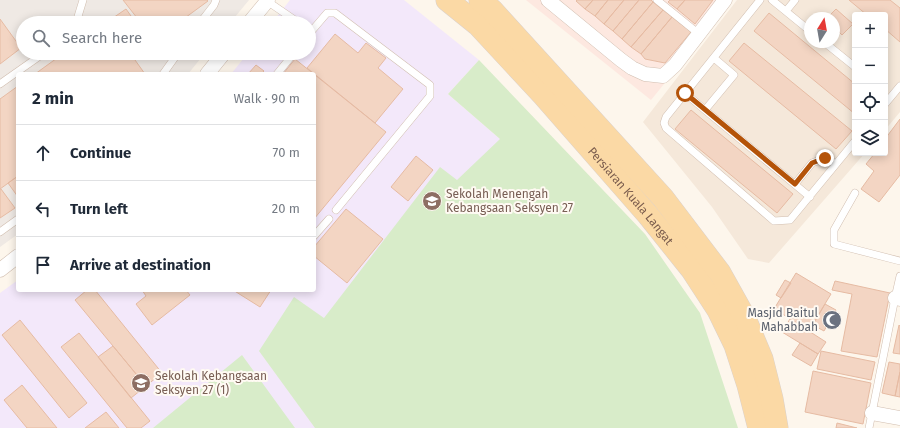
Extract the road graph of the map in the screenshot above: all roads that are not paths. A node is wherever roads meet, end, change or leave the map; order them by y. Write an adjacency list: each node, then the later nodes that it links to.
1 (83, 0): 13 (lane)
2 (216, 0): 14 (lane)
3 (447, 0): 11 (main road, Persiaran Kuala Langat)
4 (548, 0): 19 (street)
5 (657, 0): 19 (lane)
6 (725, 0): 19 (street)
7 (760, 0): 21 (lane)
8 (772, 0): 12 (lane)
9 (796, 0): 12 (lane)
10 (268, 1): 15 (street); 16 (lane)
11 (483, 11): 56 (main road, Persiaran Kuala Langat); 57 (main road, Persiaran Kuala Langat)
12 (786, 12): 18 (lane)
13 (78, 16)
14 (205, 16)
15 (255, 16)
16 (289, 16)
17 (316, 25): 44 (lane)
18 (804, 26)
19 (699, 34)
20 (831, 48): 26 (lane)
21 (714, 58): 34 (lane); 38 (lane)
22 (34, 60): 27 (lane)
23 (173, 60): 28 (lane)
24 (218, 60): 29 (street)
25 (288, 60): 30 (lane)
26 (852, 65)
27 (17, 72)
28 (164, 72)
29 (209, 72)
30 (279, 72)
31 (16, 73): 32 (lane)
32 (0, 84)
33 (900, 86): 36 (lane)
34 (685, 93): 38 (lane); 43 (lane)
35 (888, 93): 36 (lane)
36 (892, 96): 37 (lane)
37 (888, 101)
38 (705, 110): 41 (lane)
39 (852, 145): 40 (lane)
40 (836, 164): 41 (lane); 43 (lane)
41 (795, 184): 43 (lane)
42 (855, 193): 50 (lane)
43 (810, 197)
44 (336, 210)
45 (329, 219): 48 (lane)
46 (16, 220): 47 (lane)
47 (0, 232)
48 (316, 234)
49 (16, 258): 51 (street)
50 (900, 261)
51 (0, 270)
52 (900, 276): 53 (lane)
53 (897, 298): 54 (lane)
54 (872, 413): 55 (street); 58 (lane)
55 (900, 418)
56 (759, 428)
57 (777, 428)
58 (869, 428)

